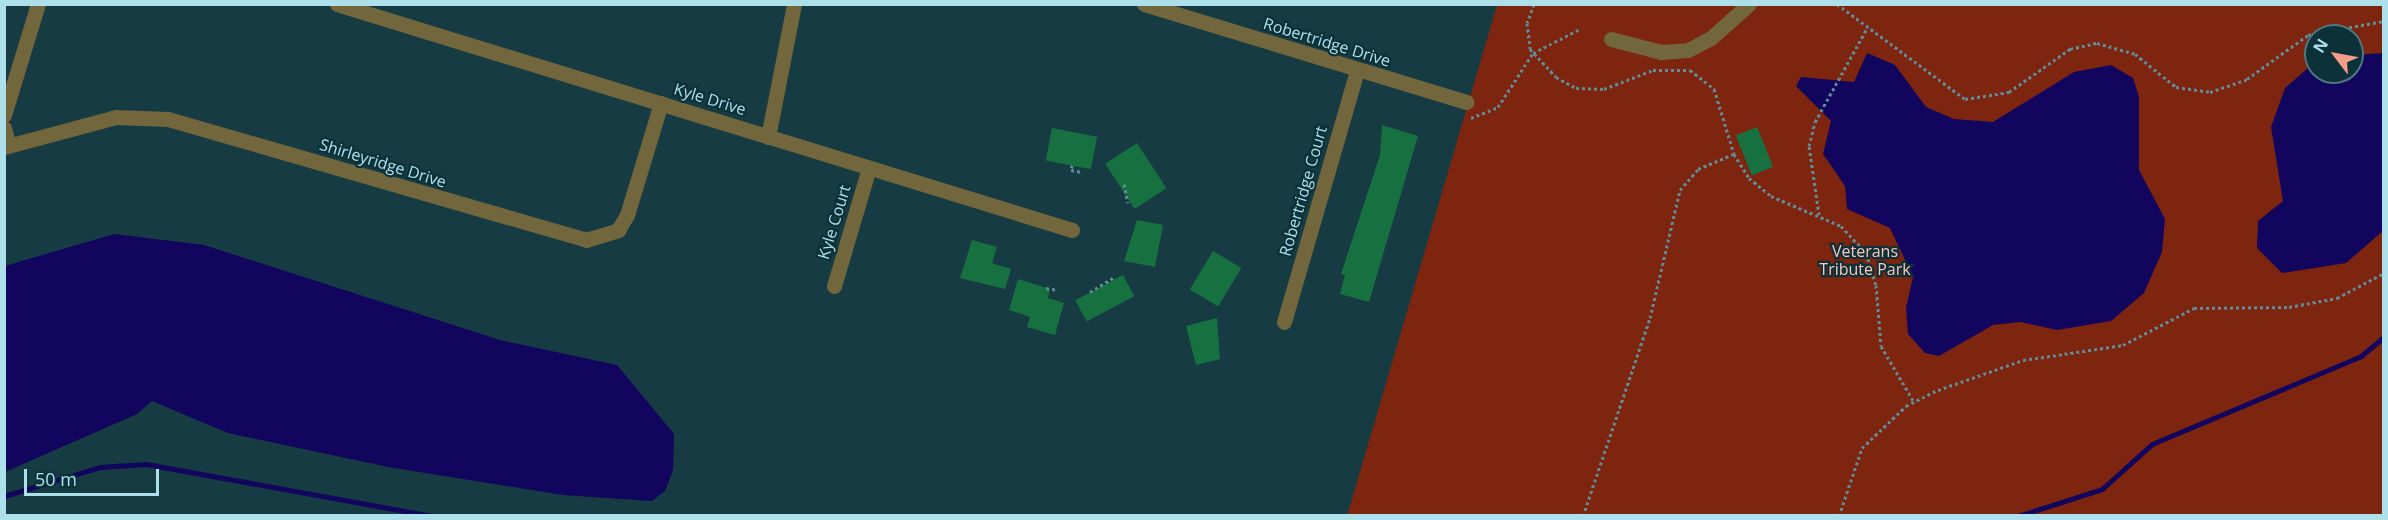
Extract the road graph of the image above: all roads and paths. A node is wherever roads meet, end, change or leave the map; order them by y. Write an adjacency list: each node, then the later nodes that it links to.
1 (38, 4): 16 (street)
2 (337, 4): 15 (street, Kyle Drive)
3 (794, 4): 18 (street)
4 (1144, 4): 13 (street, Robertridge Drive)
5 (1534, 4): 12 (path)
6 (1749, 4): 11 (street)
7 (1838, 4): 9 (path)
8 (2384, 21): 9 (path)
9 (1867, 28): 26 (path)
10 (1578, 30): 12 (path)
11 (1611, 39)
12 (1533, 53): 14 (path); 20 (path)
13 (1357, 70): 14 (street, Robertridge Drive); 34 (street, Robertridge Court)
14 (1466, 102)
15 (662, 103): 18 (street, Kyle Drive); 19 (street, Shirleyridge Drive)
16 (4, 115)
17 (4, 128): 19 (street)
18 (768, 136): 22 (street, Kyle Drive)
19 (7, 146)
20 (1734, 154): 26 (path); 36 (path)
21 (1072, 165): 23 (path)
22 (869, 168): 27 (street, Kyle Drive); 30 (street, Kyle Court)
23 (1082, 172)
24 (1124, 184): 25 (path)
25 (1128, 203)
26 (1819, 215): 35 (path)
27 (1072, 230)
28 (2384, 273): 35 (path)
29 (1114, 277): 33 (path)
30 (834, 286)
31 (1046, 288): 32 (path)
32 (1058, 290)
33 (1090, 292)
34 (1284, 322)
35 (1914, 402): 37 (path)
36 (1583, 516)
37 (1839, 516)

